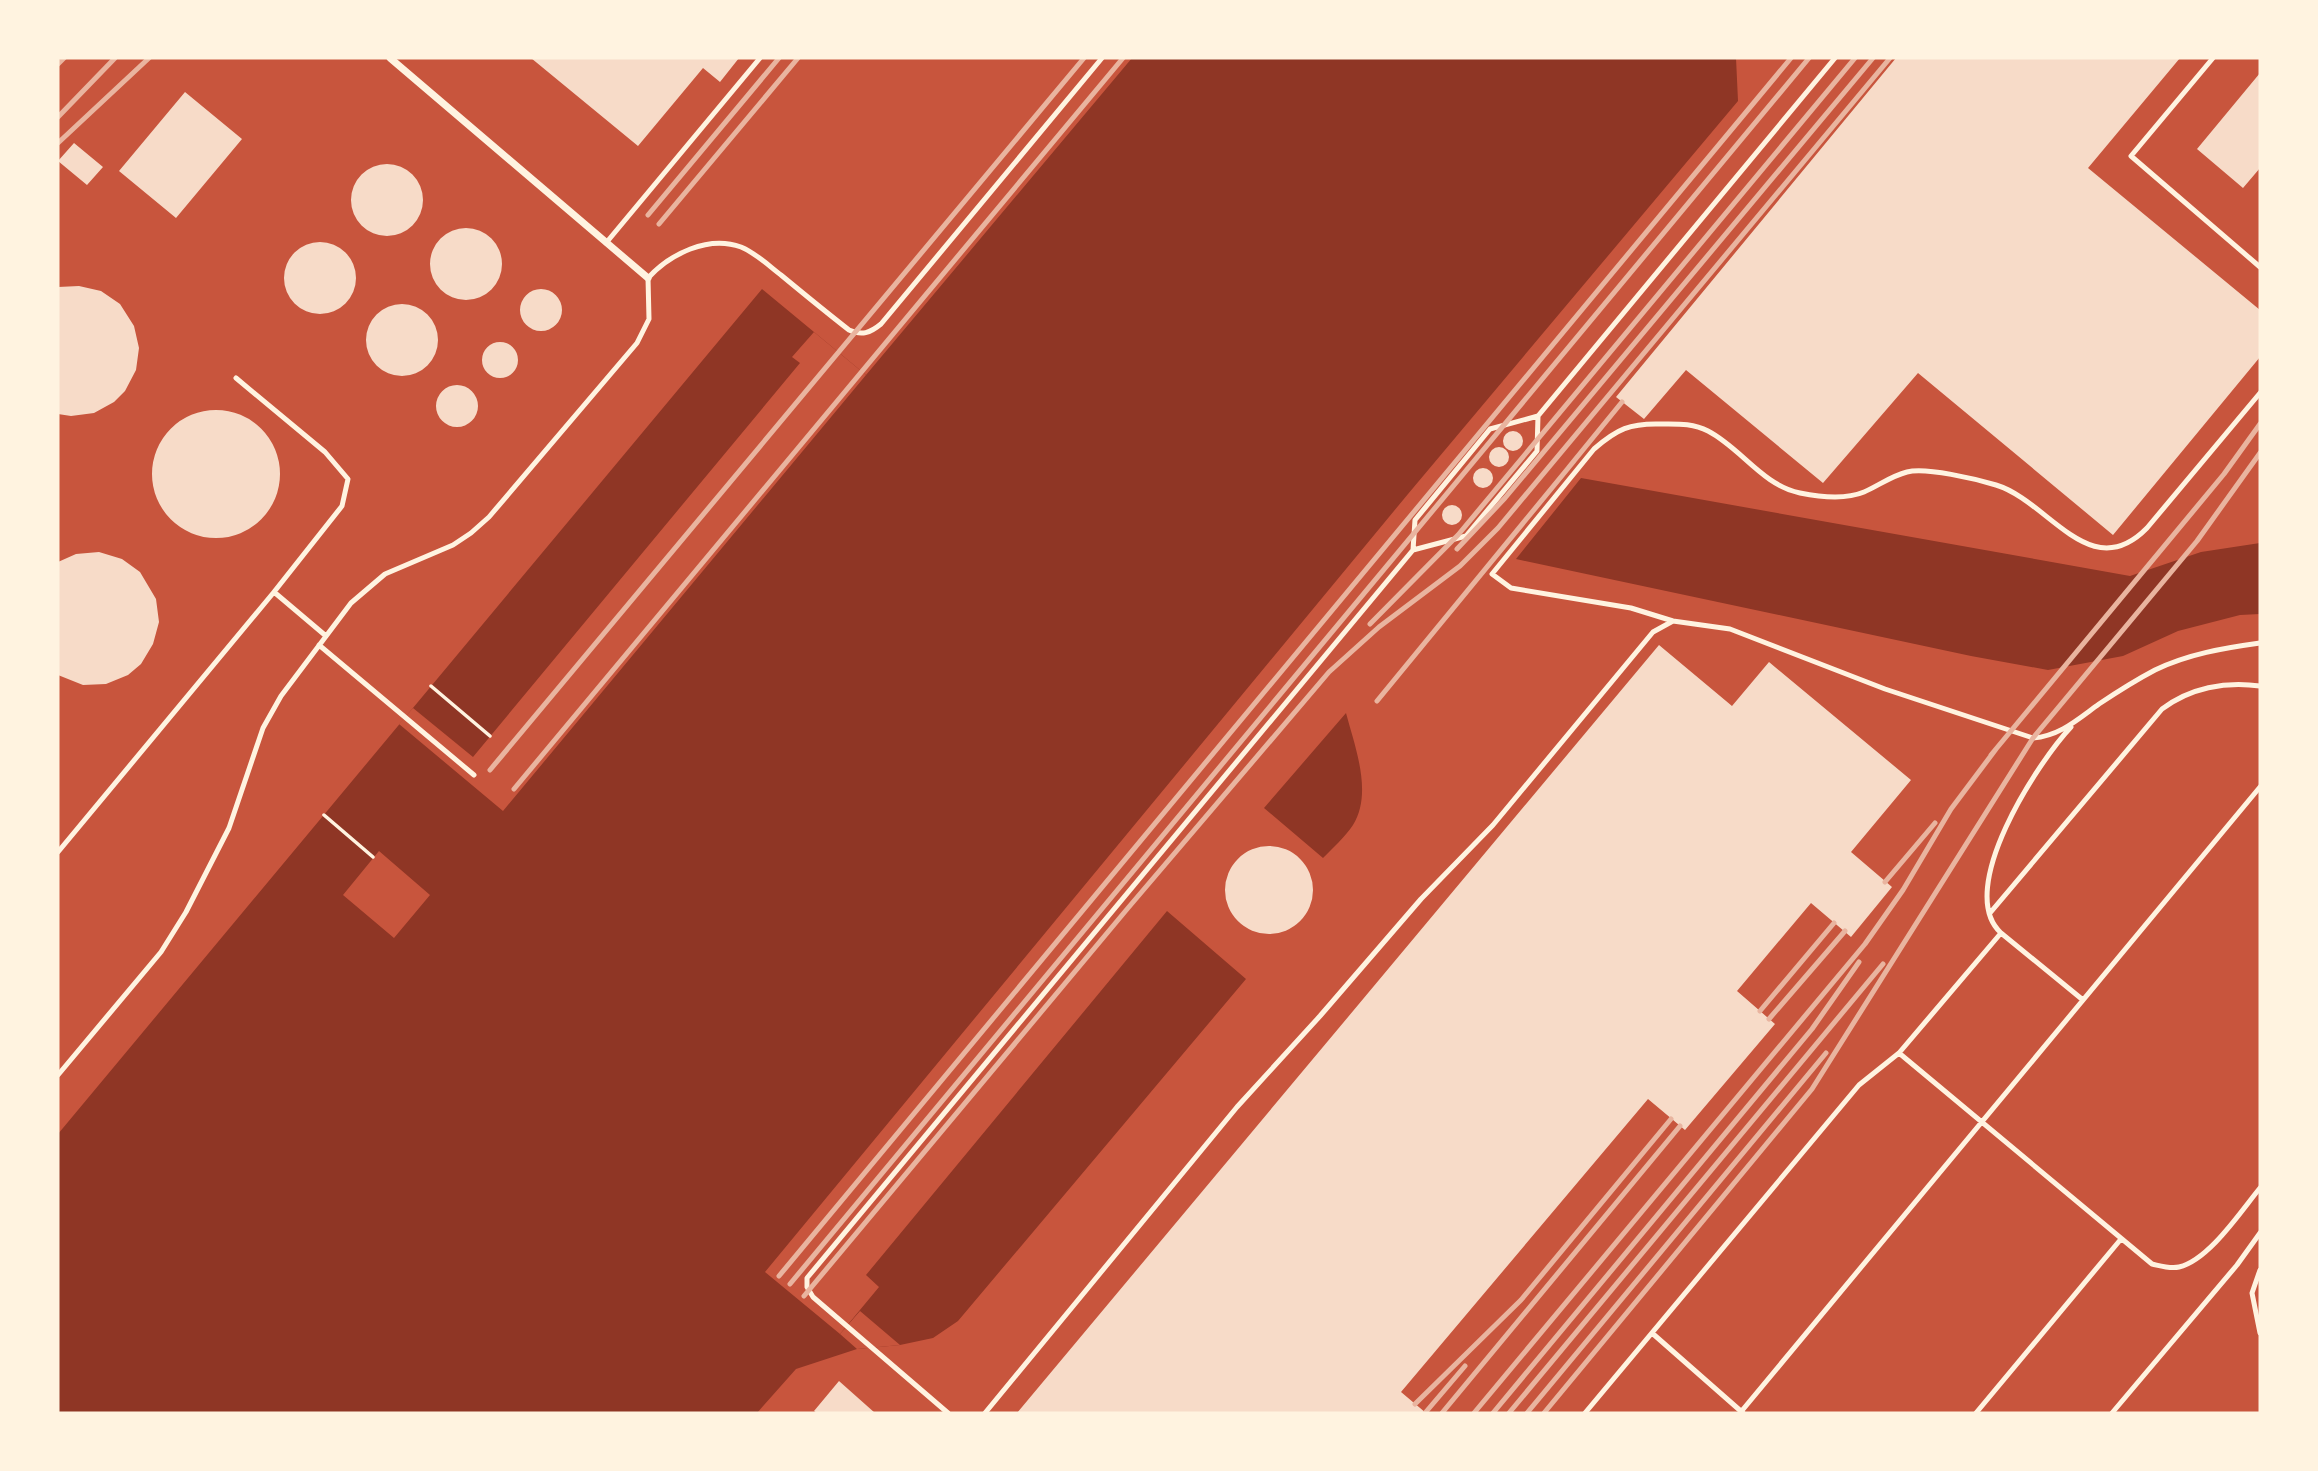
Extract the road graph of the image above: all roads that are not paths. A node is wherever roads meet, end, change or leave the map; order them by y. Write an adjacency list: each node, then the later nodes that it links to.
1 (390, 58): 6 (street)
2 (760, 58): 6 (lane)
3 (1102, 58): 8 (lane)
4 (1835, 58): 11 (lane)
5 (2213, 58): 7 (lane)
6 (606, 243): 8 (street)
7 (2260, 267)
8 (648, 278): 15 (lane)
9 (236, 378): 13 (lane)
10 (2260, 393): 14 (lane)
11 (1538, 416): 12 (lane); 12 (lane)
12 (1413, 550): 35 (lane)
13 (274, 592): 15 (lane); 22 (lane)
14 (1673, 621): 19 (lane); 36 (lane)
15 (326, 636): 17 (lane)
16 (2260, 643): 19 (lane)
17 (319, 645): 20 (lane); 27 (lane)
18 (2260, 687): 23 (lane)
19 (2078, 720): 23 (lane)
20 (474, 775)
21 (2260, 787): 25 (lane)
22 (58, 852)
23 (1989, 914): 24 (lane)
24 (2001, 933): 25 (lane); 26 (lane)
25 (2083, 1000): 28 (lane)
26 (1899, 1053): 28 (lane); 33 (lane)
27 (58, 1075)
28 (1982, 1123): 31 (lane); 38 (lane)
29 (2260, 1188): 31 (lane)
30 (2260, 1233): 40 (lane)
31 (2121, 1239): 39 (lane)
32 (2260, 1270): 34 (lane)
33 (1652, 1333): 37 (lane); 38 (lane)
34 (2260, 1333)
35 (948, 1413)
36 (985, 1413)
37 (1585, 1413)
38 (1741, 1413)
39 (1976, 1413)
40 (2112, 1413)

